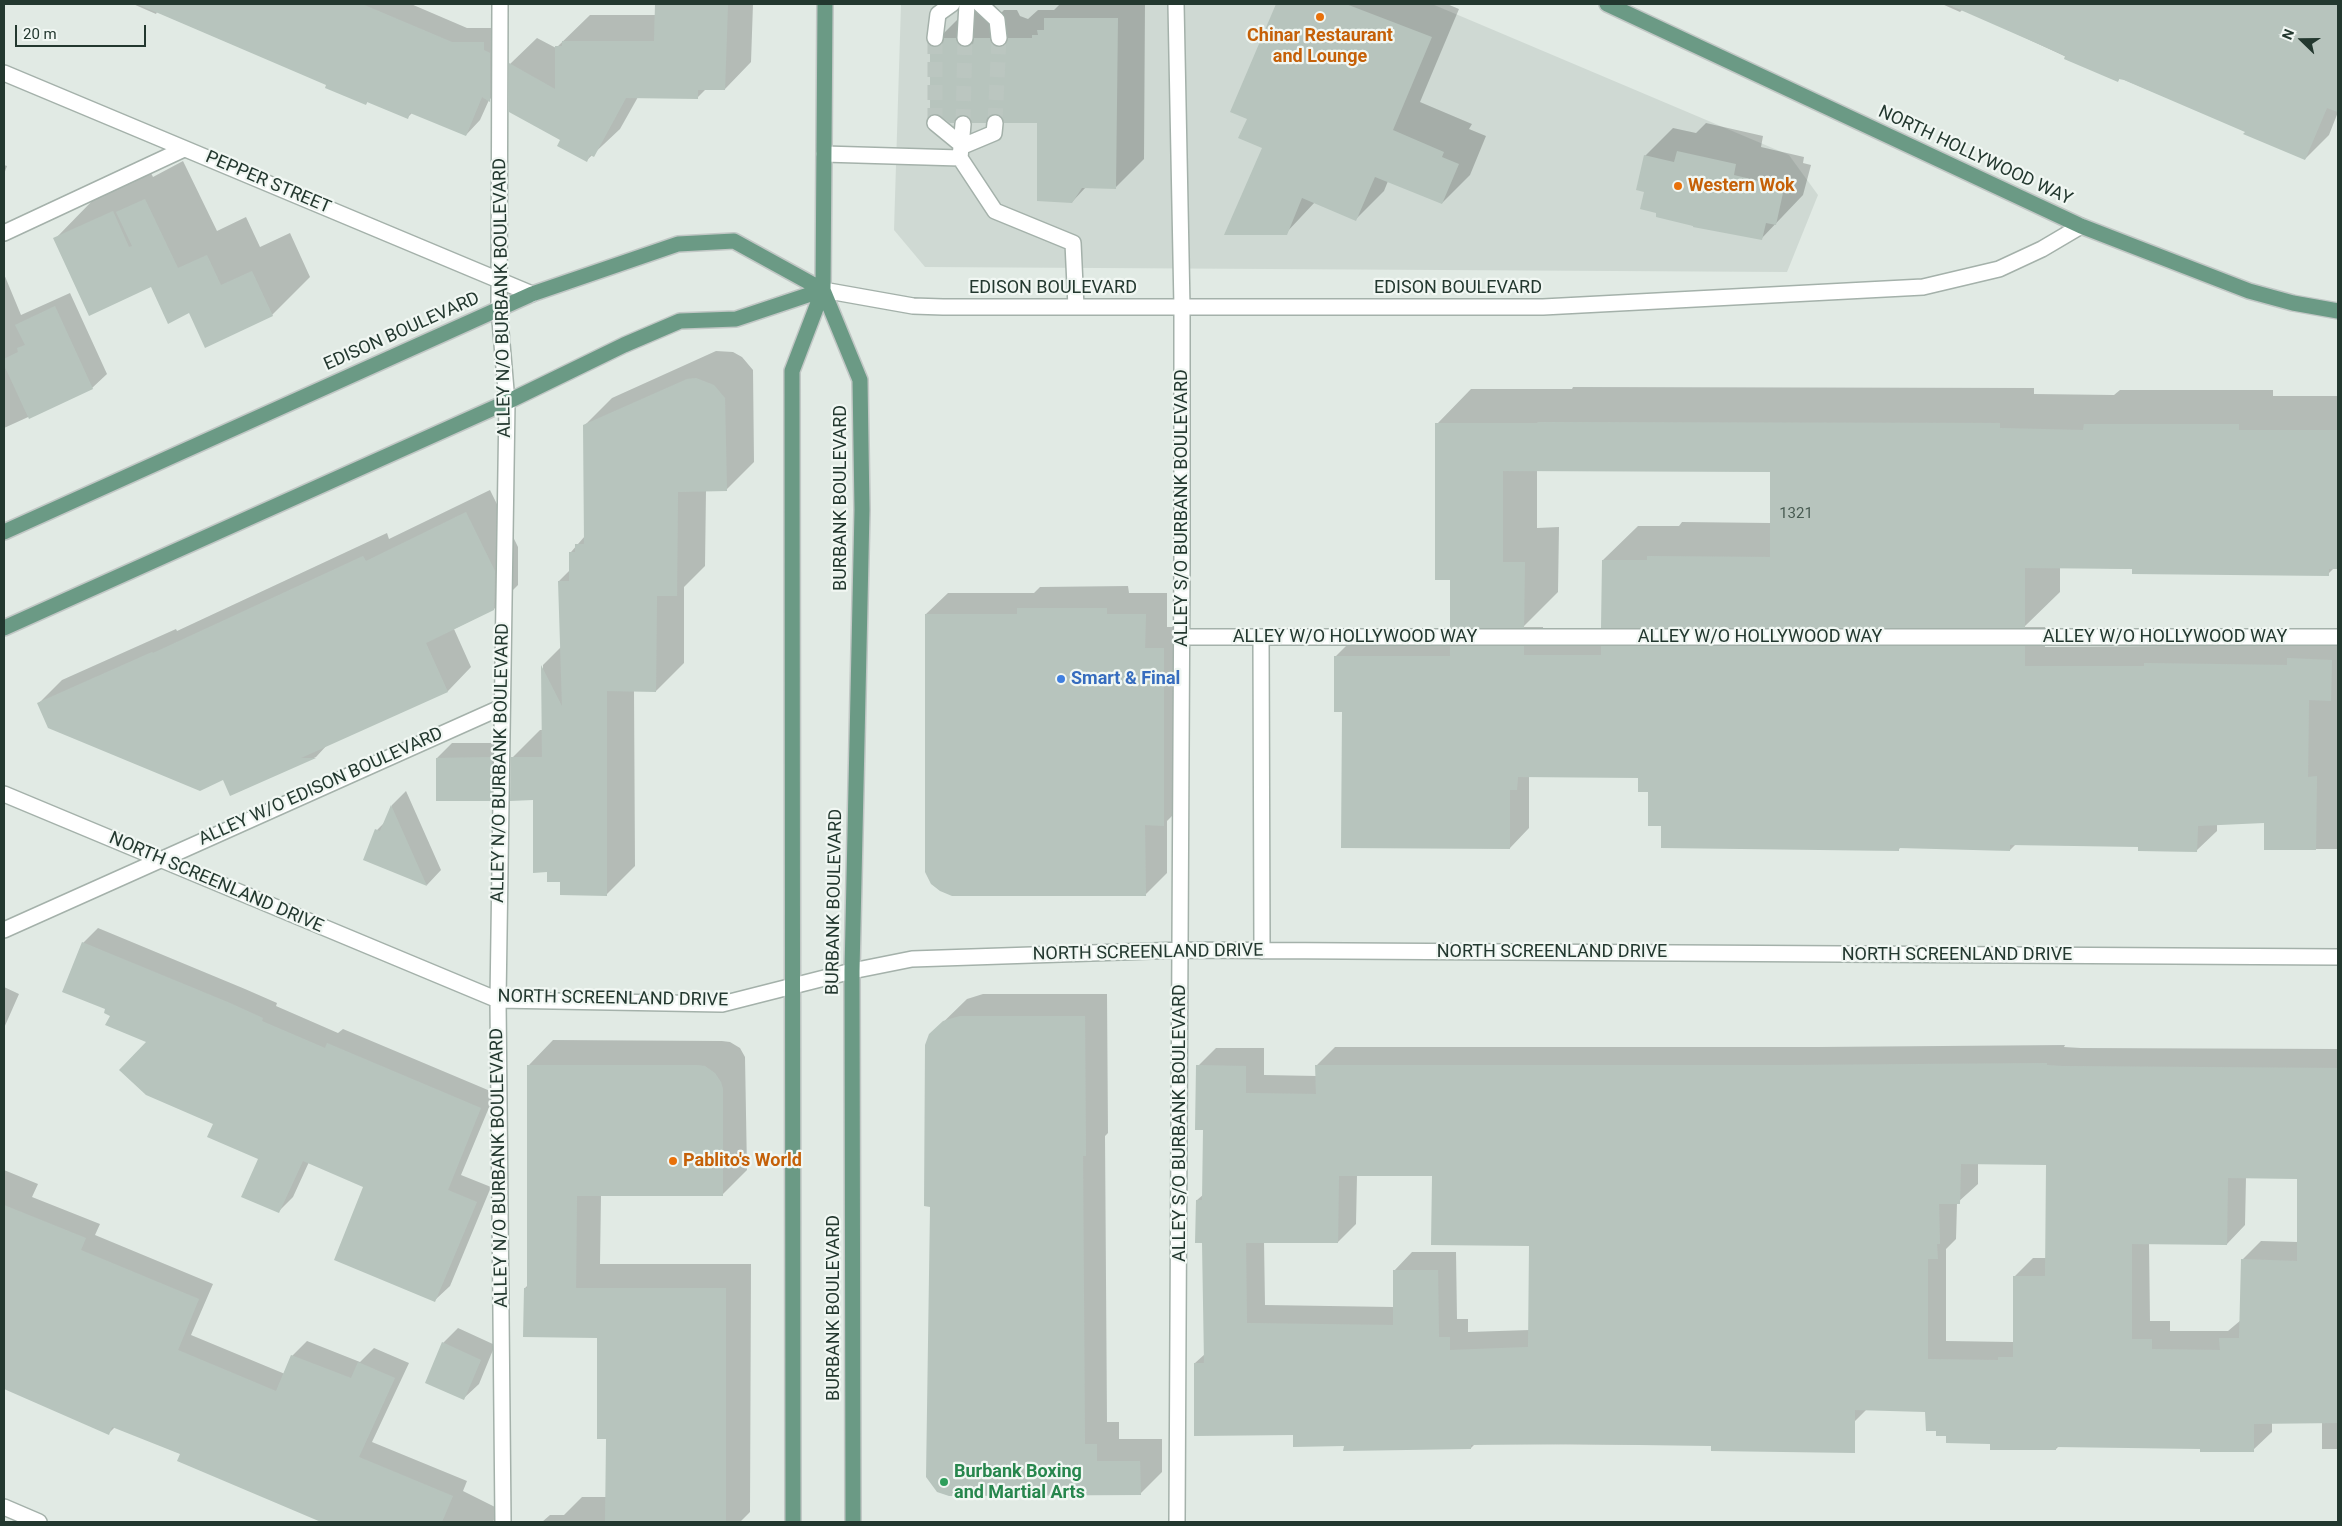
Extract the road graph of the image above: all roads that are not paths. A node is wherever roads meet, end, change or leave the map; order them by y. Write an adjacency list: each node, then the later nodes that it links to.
1 (500, 4): 20 (street, ALLEY N/O BURBANK BOULEVARD)
2 (825, 4): 17 (main road, BURBANK BOULEVARD)
3 (952, 4): 8 (street)
4 (967, 4): 9 (street)
5 (980, 4): 10 (street)
6 (1176, 4): 24 (street, ALLEY S/O BURBANK BOULEVARD)
7 (1607, 4): 18 (main road, NORTH HOLLYWOOD WAY)
8 (935, 38)
9 (965, 38)
10 (999, 38)
11 (4, 72): 15 (street, PEPPER STREET)
12 (934, 123): 16 (street)
13 (995, 123): 16 (street)
14 (963, 124): 16 (street)
15 (184, 149): 19 (street); 20 (street, PEPPER STREET)
16 (962, 152): 17 (street); 23 (street)
17 (824, 154): 21 (main road, BURBANK BOULEVARD)
18 (2081, 226): 24 (street, EDISON BOULEVARD); 26 (main road, NORTH HOLLYWOOD WAY)
19 (4, 233)
20 (500, 280): 22 (street, PEPPER STREET); 25 (street, ALLEY N/O BURBANK BOULEVARD)
21 (823, 290): 22 (main road, EDISON BOULEVARD); 23 (street, EDISON BOULEVARD); 27 (main road, EDISON BOULEVARD); 40 (main road, BURBANK BOULEVARD); 41 (main road, BURBANK BOULEVARD)
22 (532, 294): 25 (main road, EDISON BOULEVARD)
23 (1076, 307): 24 (street, EDISON BOULEVARD)
24 (1182, 307): 30 (street, ALLEY S/O BURBANK BOULEVARD)
25 (499, 309): 27 (street, ALLEY N/O BURBANK BOULEVARD); 28 (main road, EDISON BOULEVARD)
26 (2338, 311)
27 (506, 402): 29 (main road, EDISON BOULEVARD); 33 (street, ALLEY N/O BURBANK BOULEVARD)
28 (4, 532)
29 (4, 628)
30 (1181, 637): 31 (street, ALLEY W/O HOLLYWOOD WAY); 37 (street, ALLEY S/O BURBANK BOULEVARD)
31 (1261, 637): 32 (street, ALLEY W/O HOLLYWOOD WAY); 38 (street)
32 (2338, 637)
33 (502, 707): 35 (street, ALLEY W/O EDISON BOULEVARD); 42 (street, ALLEY N/O BURBANK BOULEVARD)
34 (4, 794): 35 (street, NORTH SCREENLAND DRIVE)
35 (159, 859): 36 (street, ALLEY W/O EDISON BOULEVARD); 42 (street, NORTH SCREENLAND DRIVE)
36 (4, 930)
37 (1182, 950): 38 (street, NORTH SCREENLAND DRIVE); 40 (street, NORTH SCREENLAND DRIVE); 48 (street, ALLEY S/O BURBANK BOULEVARD)
38 (1262, 951): 39 (street, NORTH SCREENLAND DRIVE)
39 (2338, 957)
40 (852, 972): 41 (street, NORTH SCREENLAND DRIVE); 47 (main road, BURBANK BOULEVARD)
41 (792, 987): 42 (street, NORTH SCREENLAND DRIVE); 46 (main road, BURBANK BOULEVARD)
42 (498, 1000): 45 (street, ALLEY N/O BURBANK BOULEVARD)
43 (4, 1507): 44 (street)
44 (39, 1522)
45 (503, 1522)
46 (793, 1522)
47 (853, 1522)
48 (1177, 1522)

